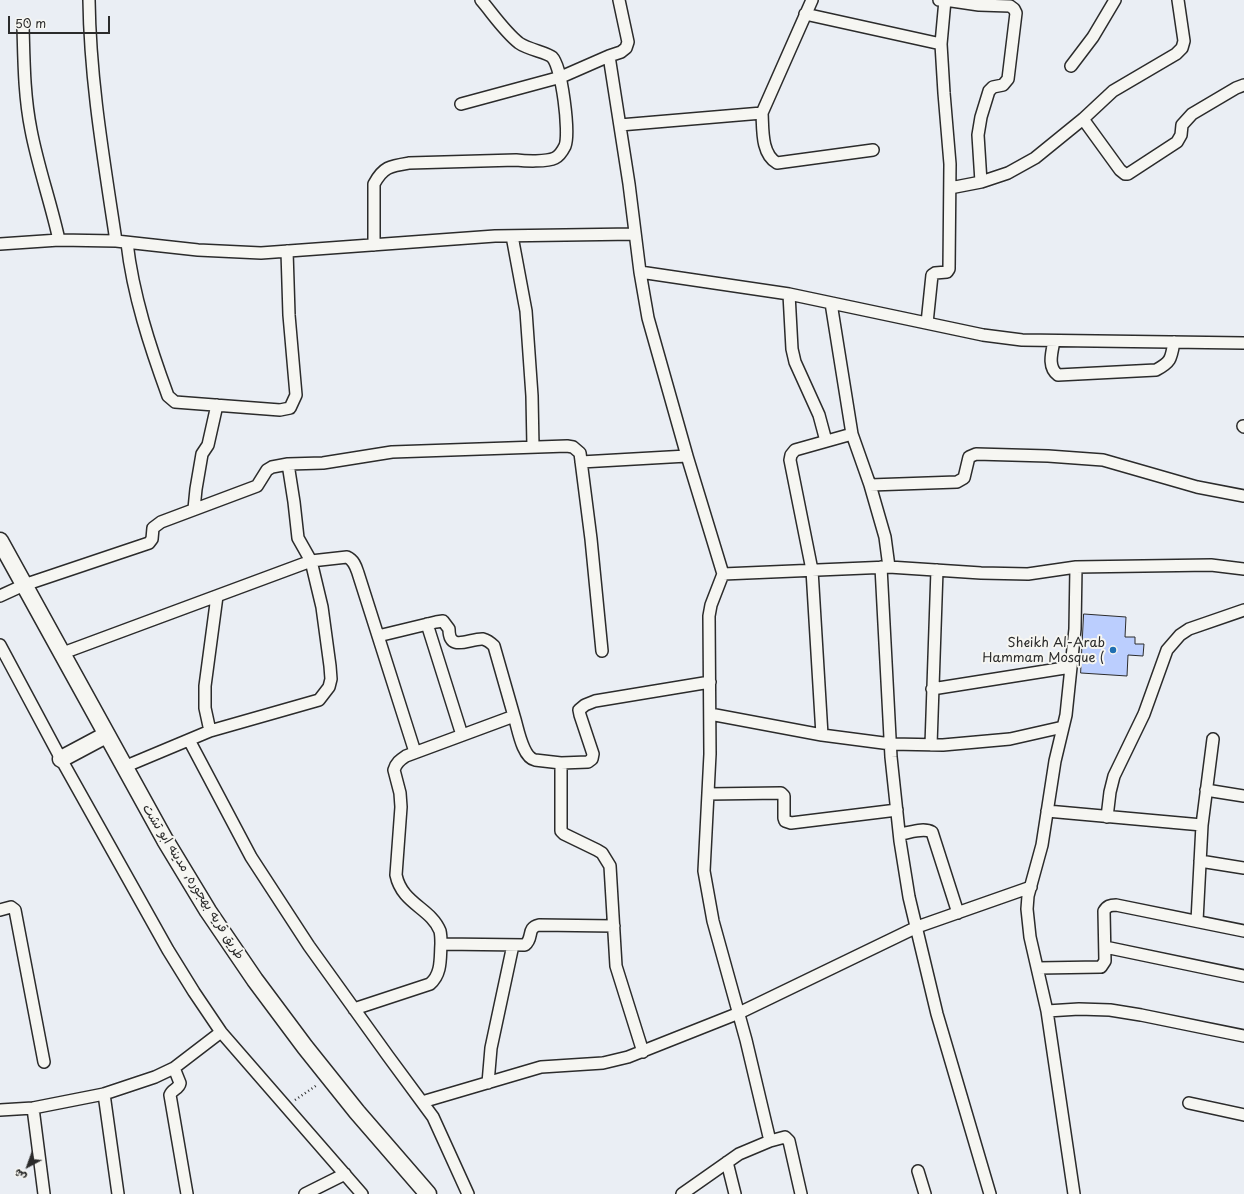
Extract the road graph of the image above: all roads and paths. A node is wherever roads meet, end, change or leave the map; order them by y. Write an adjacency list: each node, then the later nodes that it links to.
1 (89, 0): 27 (street)
2 (481, 0): 15 (street)
3 (619, 0): 13 (street)
4 (812, 0): 10 (street)
5 (939, 0): 6 (street)
6 (945, 0): 9 (street); 12 (street)
7 (1115, 0): 14 (street)
8 (1178, 0): 19 (street)
9 (979, 2): 22 (street)
10 (805, 14): 12 (street); 18 (street)
11 (23, 26): 26 (street)
12 (941, 44): 23 (street)
13 (610, 56): 15 (street); 20 (street)
14 (1071, 66)
15 (561, 77): 17 (street); 29 (street)
16 (1244, 85): 19 (street)
17 (461, 104)
18 (762, 113): 20 (street); 21 (street)
19 (1083, 119): 22 (street)
20 (620, 125): 24 (street)
21 (873, 150)
22 (981, 182): 23 (street)
23 (950, 188): 34 (street)
24 (635, 234): 25 (street); 31 (street)
25 (512, 236): 29 (street); 41 (street)
26 (59, 240): 27 (street); 28 (street)
27 (121, 242): 30 (street); 38 (street)
28 (0, 244)
29 (374, 245): 30 (street)
30 (287, 251): 38 (street)
31 (640, 272): 32 (street); 42 (street)
32 (789, 294): 33 (street); 40 (street)
33 (831, 302): 34 (street); 39 (street)
34 (927, 323): 35 (street)
35 (1054, 340): 36 (street); 36 (street)
36 (1174, 342): 37 (street)
37 (1244, 343)
38 (217, 405): 47 (street)
39 (852, 434): 40 (street); 45 (street)
40 (826, 441): 53 (street)
41 (533, 447): 43 (street); 44 (street)
42 (687, 456): 43 (street); 55 (street)
43 (581, 462): 63 (street)
44 (288, 464): 47 (street); 49 (street)
45 (870, 485): 46 (street); 50 (street)
46 (1244, 496)
47 (194, 509): 56 (street)
48 (0, 541): 56 (street, طريق قريه بهجوره, مدينه ابو تشت)
49 (311, 560): 58 (street); 61 (street); 71 (street)
50 (885, 567): 53 (street); 54 (street); 77 (street)
51 (1076, 567): 52 (street); 54 (street); 65 (street)
52 (1244, 569)
53 (812, 570): 55 (street); 73 (street)
54 (937, 570): 67 (street)
55 (723, 574): 66 (street)
56 (24, 585): 57 (street); 64 (street, طريق قريه بهجوره, مدينه ابو تشت)
57 (0, 596)
58 (217, 596): 64 (street); 71 (street)
59 (1244, 610): 88 (street)
60 (427, 624): 61 (street); 69 (street); 74 (street)
61 (378, 636): 79 (street)
62 (0, 645): 80 (street)
63 (602, 651)
64 (63, 653): 72 (street, طريق قريه بهجوره, مدينه ابو تشت)
65 (1071, 667): 67 (street); 70 (street)
66 (710, 682): 68 (street); 81 (street)
67 (932, 689): 78 (street)
68 (710, 714): 73 (street); 84 (street)
69 (514, 716): 74 (street); 81 (street)
70 (1063, 726): 78 (street); 87 (street)
71 (210, 731): 76 (street)
72 (106, 735): 80 (street); 82 (street, طريق قريه بهجوره, مدينه ابو تشت)
73 (822, 735): 77 (street)
74 (462, 736): 79 (street)
75 (1213, 739): 83 (street)
76 (189, 740): 82 (street); 105 (street)
77 (891, 744): 78 (street); 86 (street)
78 (930, 745)
79 (415, 752): 100 (street)
80 (61, 759): 108 (street)
81 (561, 763): 97 (street)
82 (124, 767): 113 (street, طريق قريه بهجوره, مدينه ابو تشت)
83 (1206, 790): 85 (street); 89 (street)
84 (708, 794): 86 (street); 107 (street)
85 (1244, 796)
86 (897, 810): 90 (street)
87 (1047, 811): 88 (street); 93 (street)
88 (1107, 817): 89 (street)
89 (1202, 825): 91 (street)
90 (900, 834): 95 (street); 98 (street)
91 (1200, 861): 92 (street); 96 (street)
92 (1244, 868)
93 (1030, 887): 95 (street); 103 (street)
94 (0, 910): 111 (street)
95 (958, 912): 98 (street)
96 (1197, 921): 99 (street); 102 (street)
97 (614, 926): 101 (street); 110 (street)
98 (917, 928): 107 (street); 137 (street)
99 (1244, 930)
100 (441, 944): 101 (street); 105 (street)
101 (513, 945): 114 (street)
102 (1104, 947): 103 (street); 104 (street)
103 (1038, 968): 106 (street)
104 (1244, 976)
105 (354, 1009): 116 (street)
106 (1047, 1011): 109 (street); 138 (street)
107 (739, 1013): 110 (street); 122 (street)
108 (221, 1032): 112 (street); 118 (street)
109 (1244, 1036)
110 (643, 1052): 114 (street)
111 (44, 1062)
112 (174, 1068): 115 (street); 128 (street)
113 (328, 1076): 118 (path); 131 (street, طريق قريه بهجوره, مدينه ابو تشت)
114 (488, 1083): 116 (street)
115 (104, 1094): 119 (street); 127 (street)
116 (422, 1102): 132 (street)
117 (1189, 1103): 121 (street)
118 (286, 1106): 125 (street)
119 (33, 1108): 120 (street); 126 (street)
120 (0, 1110)
121 (1244, 1115)
122 (770, 1141): 123 (street); 135 (street)
123 (727, 1162): 133 (street); 134 (street)
124 (918, 1171): 136 (street)
125 (345, 1174): 129 (street); 130 (street)
126 (44, 1194)
127 (118, 1194)
128 (187, 1194)
129 (305, 1194)
130 (362, 1194)
131 (428, 1194)
132 (468, 1194)
133 (682, 1194)
134 (735, 1194)
135 (801, 1194)
136 (925, 1194)
137 (990, 1194)
138 (1074, 1194)

